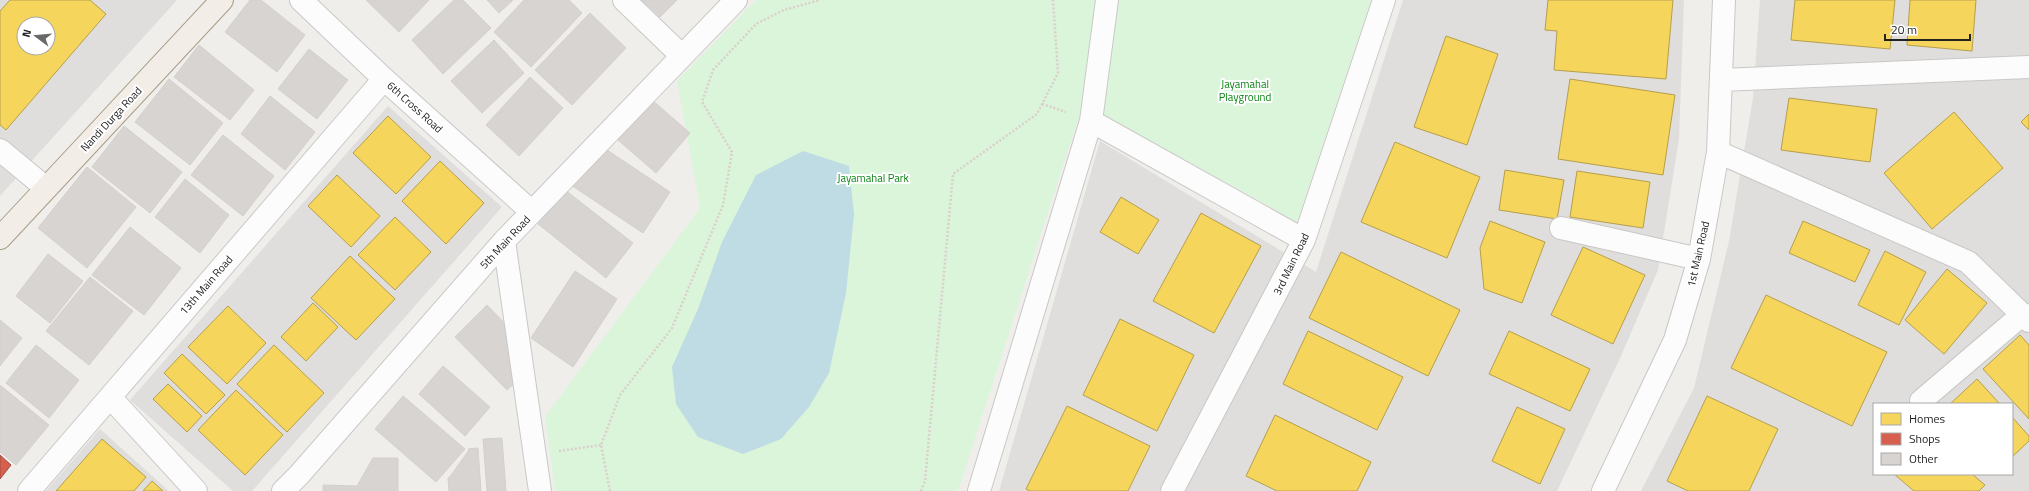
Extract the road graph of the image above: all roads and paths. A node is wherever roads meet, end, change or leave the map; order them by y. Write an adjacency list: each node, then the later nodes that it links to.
1 (222, 0): 17 (main road, Nandi Durga Road)
2 (301, 0): 12 (street, 6th Cross Road)
3 (624, 0): 10 (street)
4 (736, 0): 10 (street, 5th Main Road)
5 (820, 0): 27 (path)
6 (1053, 0): 35 (path)
7 (1107, 0): 14 (street)
8 (1384, 0): 21 (street, 3rd Main Road)
9 (1724, 0): 13 (street, 1st Main Road)
10 (682, 56): 18 (street, 5th Main Road)
11 (2029, 67): 13 (street)
12 (384, 79): 18 (street, 6th Cross Road); 25 (street, 13th Main Road)
13 (1721, 80): 16 (street, 1st Main Road)
14 (1091, 121): 21 (street); 36 (street)
15 (0, 150): 17 (street)
16 (1718, 152): 23 (street, 1st Main Road); 24 (street)
17 (46, 188): 20 (main road, Nandi Durga Road)
18 (532, 212): 22 (street, 5th Main Road)
19 (1562, 228): 23 (street)
20 (0, 238)
21 (1304, 240): 29 (street, 3rd Main Road)
22 (504, 241): 28 (street); 32 (street, 5th Main Road)
23 (1699, 259): 37 (street, 1st Main Road)
24 (2026, 318): 26 (street)
25 (110, 397): 30 (street, 13th Main Road); 31 (street)
26 (1921, 401)
27 (601, 445): 28 (path); 34 (path)
28 (535, 454): 33 (street)
29 (1179, 489)
30 (29, 491)
31 (196, 491)
32 (283, 491)
33 (540, 491)
34 (610, 491)
35 (921, 491)
36 (979, 491)
37 (1603, 491)

